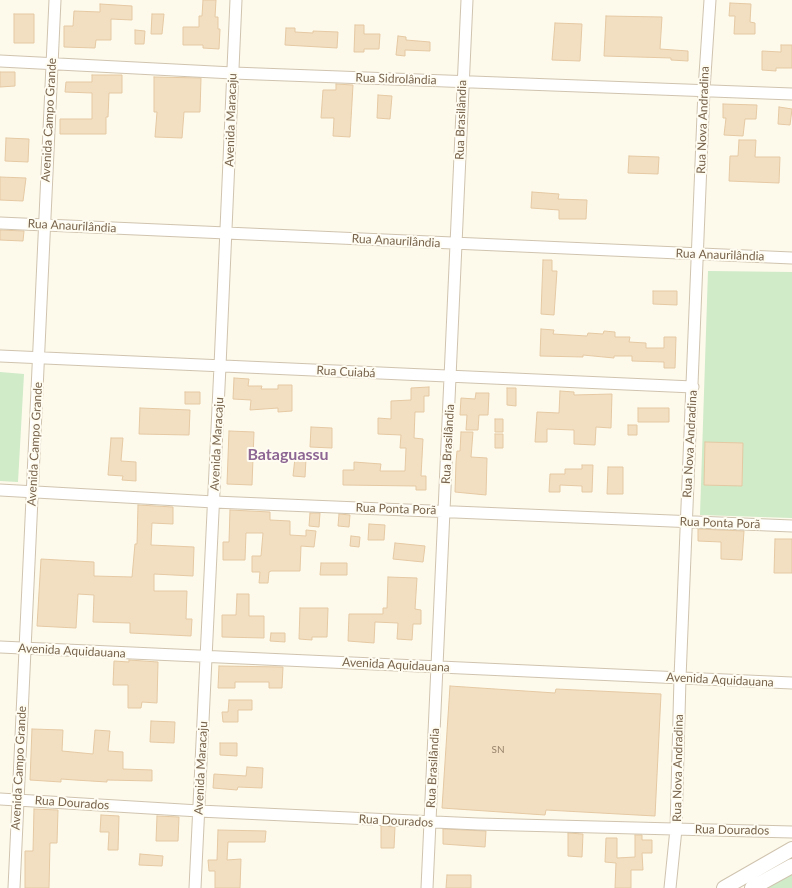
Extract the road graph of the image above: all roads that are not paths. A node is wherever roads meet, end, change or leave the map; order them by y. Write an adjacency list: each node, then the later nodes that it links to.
1 (55, 0): 6 (street, Avenida Campo Grande)
2 (236, 0): 7 (street, Avenida Maracaju)
3 (467, 0): 8 (street, Rua Brasilândia)
4 (710, 0): 9 (street, Rua Nova Andradina)
5 (0, 61): 6 (street, Rua Sidrolândia)
6 (52, 64): 7 (street, Rua Sidrolândia); 12 (street, Avenida Campo Grande)
7 (233, 73): 8 (street, Rua Sidrolândia); 13 (street, Avenida Maracaju)
8 (463, 81): 9 (street, Rua Sidrolândia); 14 (street, Rua Brasilândia)
9 (704, 90): 10 (street, Rua Sidrolândia); 15 (street, Rua Nova Andradina)
10 (792, 94)
11 (0, 223): 12 (street, Rua Anaurilândia)
12 (44, 225): 13 (street, Rua Anaurilândia); 18 (street, Avenida Campo Grande)
13 (226, 233): 14 (street, Rua Anaurilândia); 19 (street, Avenida Maracaju)
14 (457, 243): 15 (street, Rua Anaurilândia); 20 (street, Rua Brasilândia)
15 (699, 254): 16 (street, Rua Anaurilândia); 21 (street, Rua Nova Andradina)
16 (792, 258)
17 (0, 356): 18 (street, Rua Cuiabá)
18 (38, 358): 19 (street, Rua Cuiabá); 23 (street, Avenida Campo Grande)
19 (220, 366): 20 (street, Rua Cuiabá); 24 (street, Avenida Maracaju)
20 (451, 376): 21 (street, Rua Cuiabá); 25 (street, Rua Brasilândia)
21 (693, 387): 26 (street, Rua Nova Andradina)
22 (0, 490): 23 (street, Rua Ponta Porã)
23 (32, 492): 24 (street, Rua Ponta Porã); 29 (street, Avenida Campo Grande)
24 (214, 502): 25 (street, Rua Ponta Porã); 30 (street, Avenida Maracaju)
25 (445, 511): 26 (street, Rua Ponta Porã); 31 (street, Rua Brasilândia)
26 (687, 521): 27 (street, Rua Ponta Porã); 32 (street, Rua Nova Andradina)
27 (792, 526)
28 (0, 647): 29 (street, Avenida Aquidauana)
29 (25, 649): 30 (street, Avenida Aquidauana); 35 (street, Avenida Campo Grande)
30 (206, 657): 31 (street, Avenida Aquidauana); 36 (street, Avenida Maracaju)
31 (437, 667): 32 (street, Avenida Aquidauana); 37 (street, Rua Brasilândia)
32 (680, 678): 33 (street, Avenida Aquidauana); 38 (street, Rua Nova Andradina)
33 (792, 683)
34 (0, 799): 35 (street, Rua Dourados)
35 (17, 800): 36 (street, Rua Dourados); 42 (street, Avenida Campo Grande)
36 (199, 811): 37 (street, Rua Dourados); 43 (street, Avenida Maracaju)
37 (430, 822): 38 (street, Rua Dourados); 44 (street, Rua Brasilândia)
38 (676, 829): 39 (street, Rua Dourados); 45 (street, Rua Nova Andradina)
39 (792, 832)
40 (792, 849): 46 (street)
41 (792, 866): 47 (street)
42 (14, 888)
43 (195, 888)
44 (427, 888)
45 (670, 888)
46 (724, 888)
47 (752, 888)

